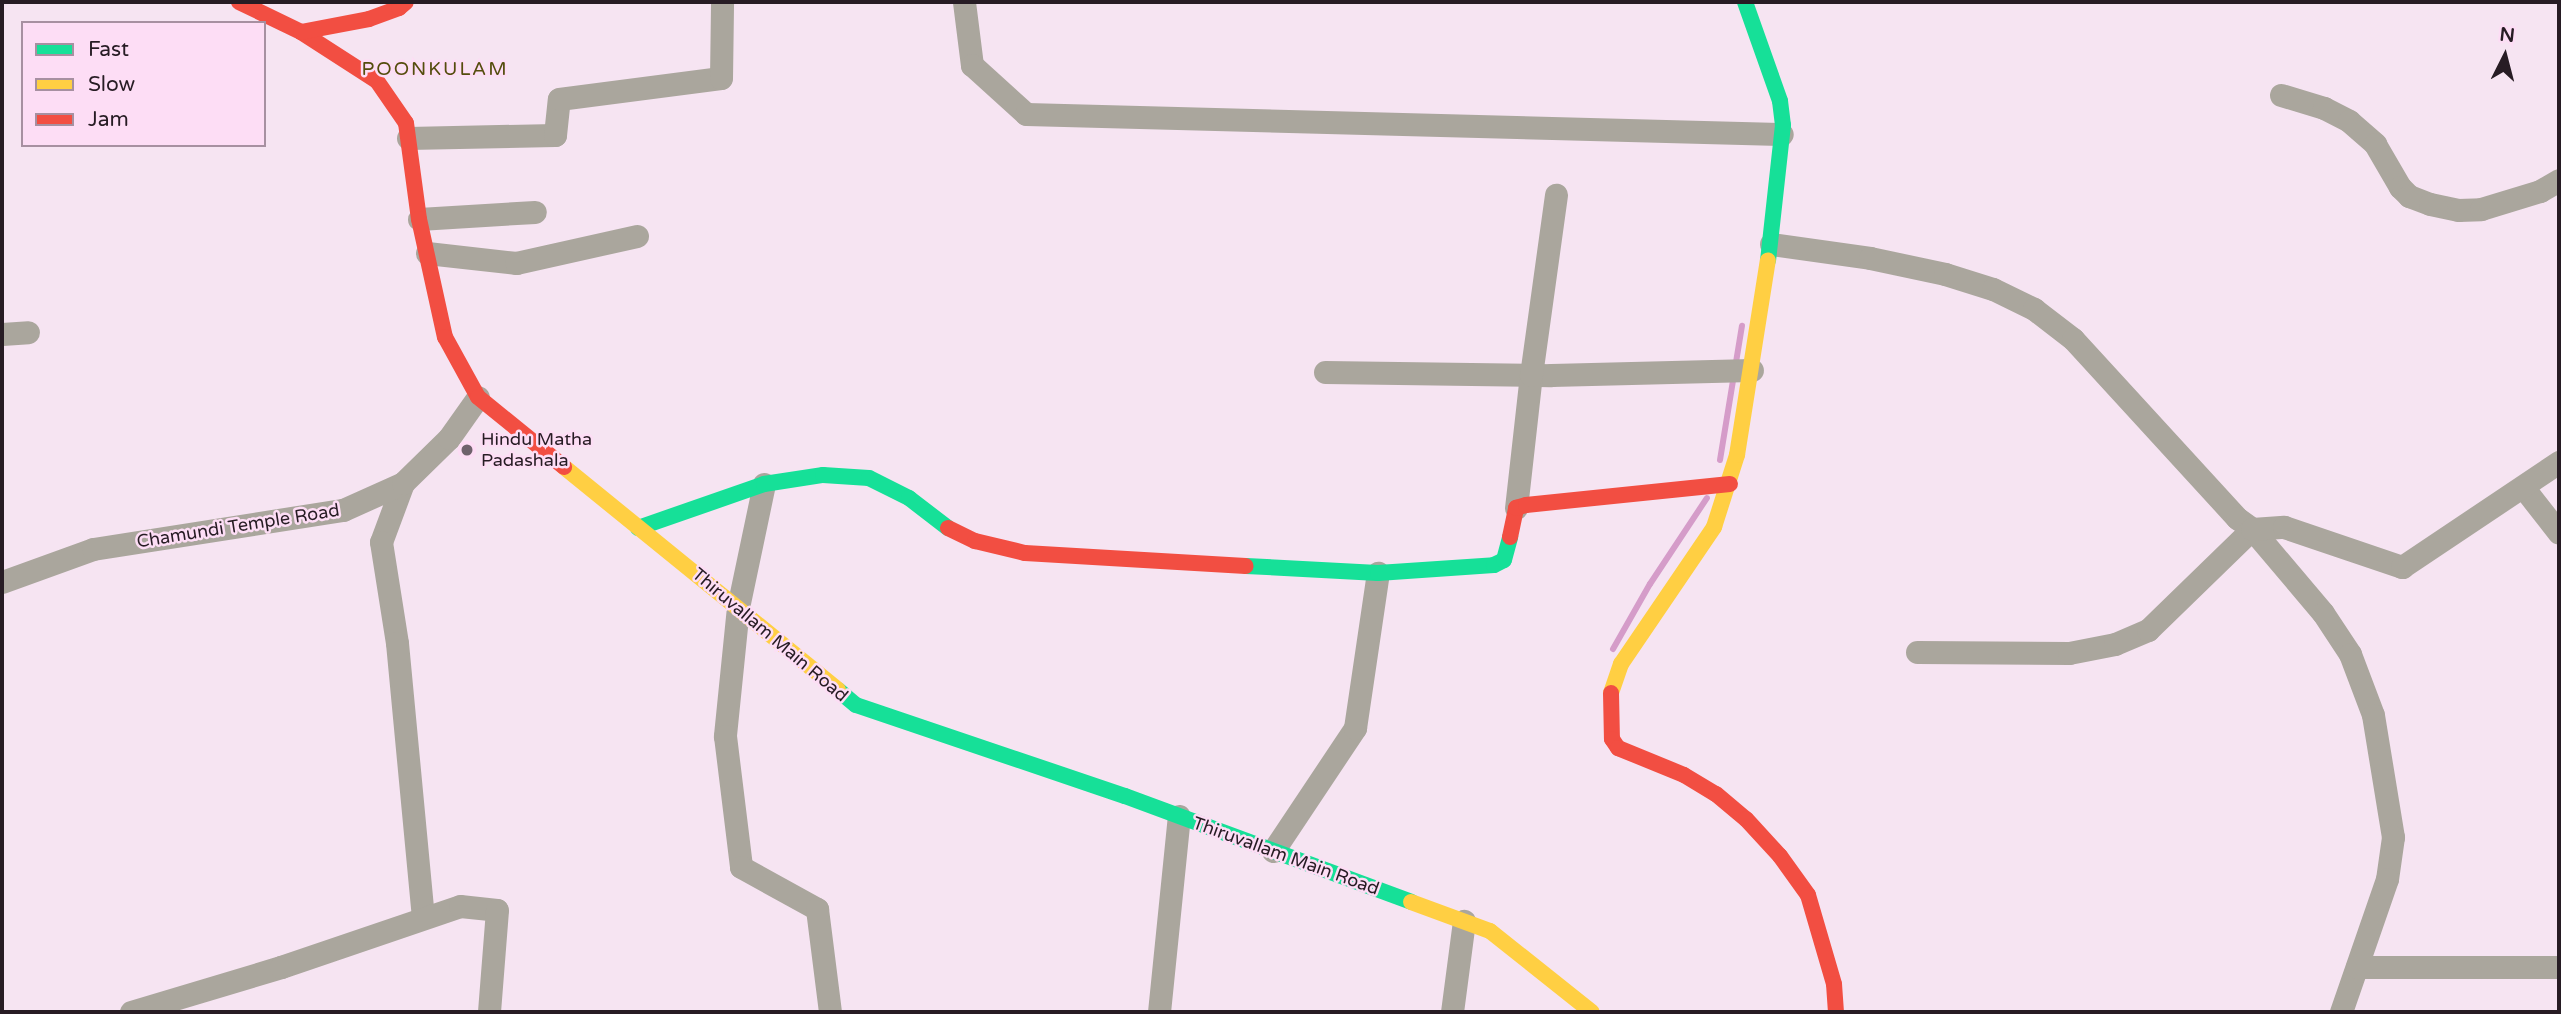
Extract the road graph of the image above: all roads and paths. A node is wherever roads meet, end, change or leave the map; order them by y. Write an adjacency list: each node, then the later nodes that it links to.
1 (239, 2): 6 (street, Thiruvallam Main Road)
2 (406, 2): 6 (street)
3 (722, 2): 9 (street)
4 (964, 2): 8 (street)
5 (1745, 2): 8 (street)
6 (301, 32): 9 (street, Thiruvallam Main Road)
7 (2281, 95): 10 (street)
8 (1782, 134): 15 (street)
9 (408, 138): 13 (street, Thiruvallam Main Road)
10 (2559, 180)
11 (1556, 195): 21 (street)
12 (535, 212): 13 (street)
13 (419, 219): 16 (street, Thiruvallam Main Road)
14 (637, 236): 16 (street)
15 (1771, 244): 19 (street); 30 (street)
16 (427, 253): 22 (street, Thiruvallam Main Road)
17 (28, 332): 18 (street)
18 (2, 334)
19 (1752, 370): 21 (street); 26 (street)
20 (1325, 372): 21 (street)
21 (1531, 375): 28 (street)
22 (478, 397): 24 (street, Chamundi Temple Road); 29 (street, Thiruvallam Main Road)
23 (2559, 462): 27 (street)
24 (403, 483): 33 (street, Chamundi Temple Road); 38 (street)
25 (764, 484): 29 (street); 32 (street); 34 (street)
26 (1730, 484): 28 (street); 48 (street)
27 (2524, 486): 30 (street); 31 (street)
28 (1517, 508): 32 (street)
29 (638, 528): 34 (street, Thiruvallam Main Road)
30 (2252, 529): 35 (street); 40 (street)
31 (2559, 533)
32 (1378, 573): 37 (street)
33 (2, 582)
34 (738, 607): 36 (street, Thiruvallam Main Road); 44 (street)
35 (1917, 652)
36 (1179, 816): 37 (street, Thiruvallam Main Road); 45 (street)
37 (1273, 851): 39 (street, Thiruvallam Main Road)
38 (424, 916): 42 (street); 43 (street)
39 (1464, 921): 46 (street); 47 (street, Thiruvallam Main Road)
40 (2357, 967): 41 (street); 49 (street)
41 (2559, 967)
42 (131, 1012)
43 (489, 1012)
44 (830, 1012)
45 (1159, 1012)
46 (1452, 1012)
47 (1592, 1012)
48 (1836, 1012)
49 (2341, 1012)

